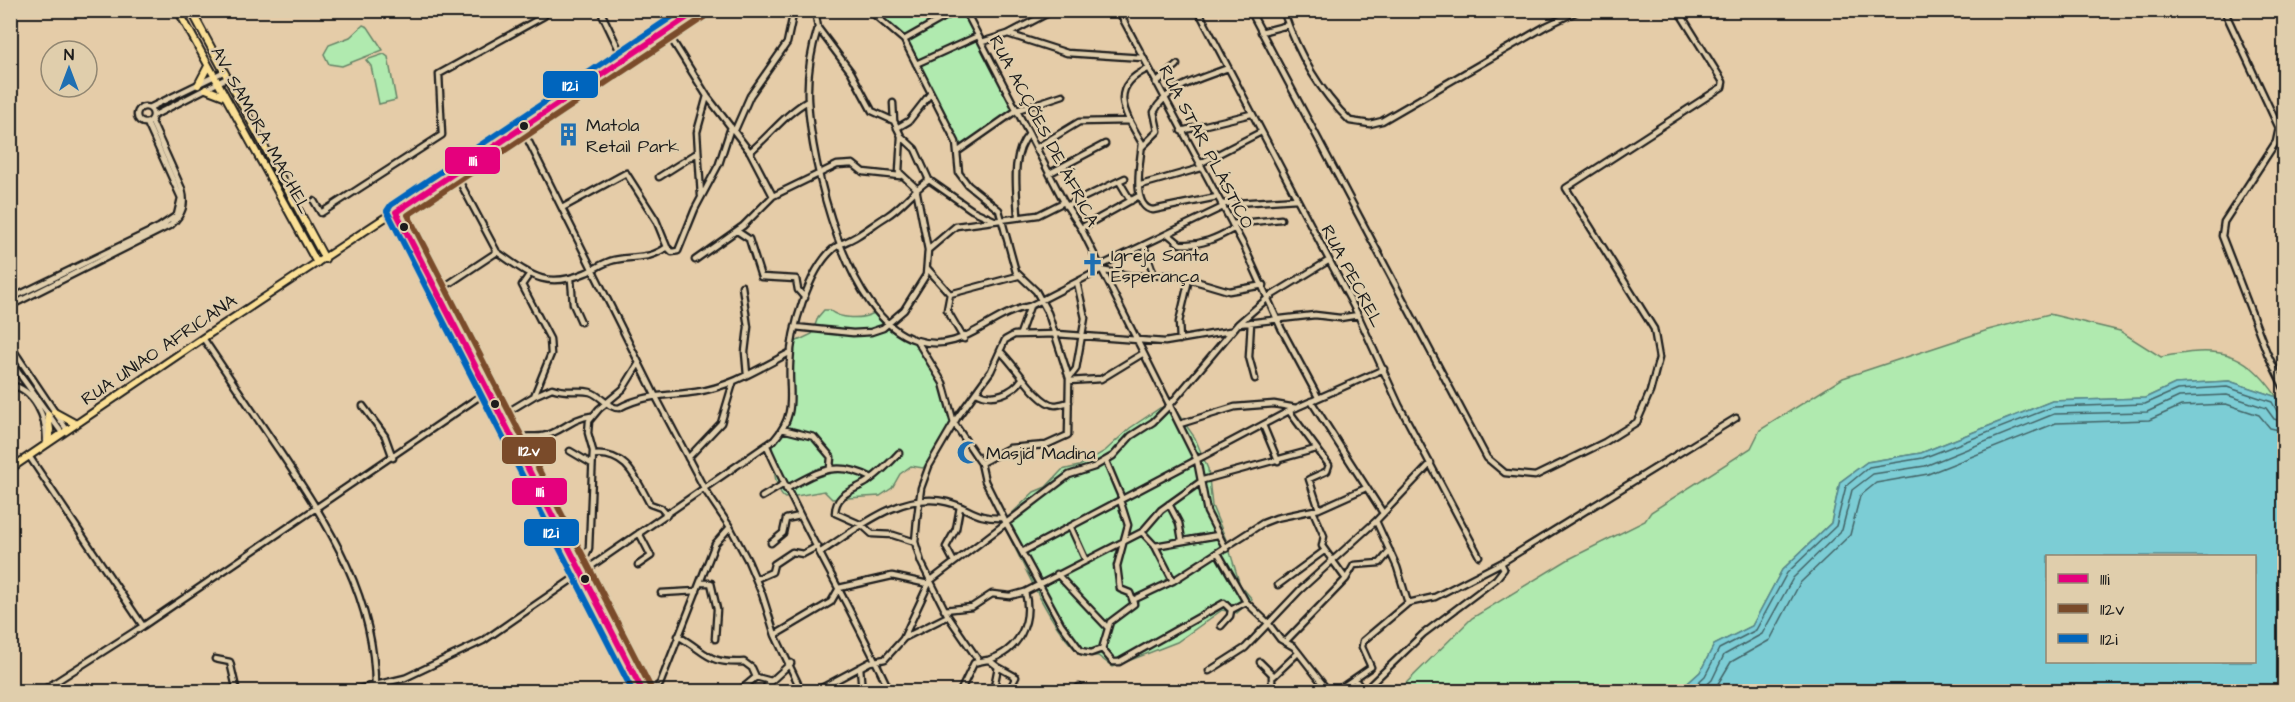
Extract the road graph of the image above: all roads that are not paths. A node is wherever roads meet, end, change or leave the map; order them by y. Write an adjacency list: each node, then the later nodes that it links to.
1 (178, 10): 30 (main road, AV. SAMORA MACHEL)
2 (190, 10): 33 (main road, AV. SAMORA MACHEL)
3 (600, 10): 27 (street)
4 (699, 10): 21 (main road, RUA UNIAO AFRICANA)
5 (794, 10): 53 (street)
6 (815, 10): 20 (street)
7 (869, 10): 25 (street)
8 (957, 10): 25 (street)
9 (965, 10): 24 (street, RUA ACÇÕES DE ÁFRICA)
10 (1054, 10): 23 (street)
11 (1118, 10): 26 (street, RUA STAR PLÁSTICO)
12 (1198, 10): 31 (street, RUA PECREL)
13 (1250, 10): 22 (street)
14 (1283, 10): 19 (street)
15 (1580, 10): 19 (street)
16 (1678, 10): 22 (street)
17 (2224, 10): 155 (street)
18 (544, 16): 80 (street)
19 (1288, 25): 22 (street)
20 (818, 28): 43 (street); 49 (street)
21 (667, 32): 27 (main road, RUA UNIAO AFRICANA); 41 (street)
22 (1261, 32)
23 (1008, 34): 24 (street); 26 (street)
24 (980, 39): 28 (street); 46 (street, RUA ACÇÕES DE ÁFRICA)
25 (904, 40): 28 (street)
26 (1143, 58): 32 (street, RUA STAR PLÁSTICO)
27 (624, 60): 51 (main road, RUA UNIAO AFRICANA)
28 (916, 64): 38 (street)
29 (1177, 65): 35 (street)
30 (208, 66): 34 (main road, AV. SAMORA MACHEL); 36 (main road)
31 (1228, 68): 42 (street); 47 (street, RUA PECREL)
32 (1149, 69): 35 (street, RUA STAR PLÁSTICO); 50 (street)
33 (225, 75): 34 (street); 96 (main road, AV. SAMORA MACHEL)
34 (217, 79): 36 (street); 37 (street); 40 (main road, AV. SAMORA MACHEL)
35 (1156, 83): 42 (street, RUA STAR PLÁSTICO)
36 (198, 86): 45 (street)
37 (206, 89): 40 (main road); 48 (street)
38 (930, 94): 52 (street); 62 (street)
39 (1063, 95): 46 (street)
40 (225, 96): 99 (main road, AV. SAMORA MACHEL)
41 (707, 96): 53 (street); 63 (street)
42 (1163, 98): 54 (street, RUA STAR PLÁSTICO); 59 (street)
43 (808, 101): 61 (street); 67 (street)
44 (893, 103): 49 (street)
45 (149, 108): 48 (street); 48 (street)
46 (1017, 110): 56 (street, RUA ACÇÕES DE ÁFRICA); 62 (street)
47 (1251, 114): 54 (street); 55 (street, RUA PECREL)
48 (151, 120): 122 (street); 124 (street)
49 (894, 121): 52 (street)
50 (1129, 121): 59 (street); 60 (street)
51 (522, 128): 65 (main road, RUA UNIAO AFRICANA); 84 (street)
52 (897, 128): 57 (street)
53 (733, 129): 61 (street); 75 (street)
54 (1181, 131): 64 (street, RUA STAR PLÁSTICO)
55 (1261, 132): 64 (street); 79 (street, RUA PECREL)
56 (1029, 135): 60 (street, RUA ACÇÕES DE ÁFRICA); 86 (street)
57 (901, 136): 68 (street); 71 (street)
58 (1105, 144): 66 (street)
59 (1142, 147): 73 (street)
60 (1036, 148): 66 (street, RUA ACÇÕES DE ÁFRICA)
61 (750, 152): 76 (street)
62 (957, 152): 87 (street)
63 (697, 153): 69 (street); 75 (street)
64 (1200, 166): 73 (street); 78 (street, RUA STAR PLÁSTICO)
65 (455, 173): 85 (main road, RUA UNIAO AFRICANA); 101 (street)
66 (1050, 173): 82 (street, RUA ACÇÕES DE ÁFRICA)
67 (819, 175): 68 (street); 76 (street); 94 (street)
68 (900, 176): 74 (street)
69 (659, 177)
70 (1125, 178): 72 (street)
71 (929, 180): 74 (street); 89 (street)
72 (1119, 181): 81 (street); 82 (street)
73 (1141, 185): 77 (street)
74 (916, 188): 94 (street); 98 (street)
75 (702, 196): 97 (street)
76 (773, 196): 92 (street)
77 (1139, 196): 78 (street); 81 (street)
78 (1217, 197): 83 (street, RUA STAR PLÁSTICO)
79 (1297, 199): 83 (street); 104 (street, RUA PECREL)
80 (314, 201)
81 (1131, 201): 91 (street)
82 (1065, 204): 86 (street); 91 (street, RUA ACÇÕES DE ÁFRICA)
83 (1222, 206): 90 (street, RUA STAR PLÁSTICO); 93 (street)
84 (562, 208): 97 (street); 108 (street)
85 (396, 212): 100 (main road, RUA UNIAO AFRICANA); 118 (street)
86 (1018, 216): 87 (street)
87 (1002, 218): 89 (street); 112 (street)
88 (1281, 219): 90 (street)
89 (994, 220): 98 (street)
90 (1233, 226): 93 (street); 116 (street, RUA STAR PLÁSTICO)
91 (1081, 228): 107 (street, RUA ACÇÕES DE ÁFRICA)
92 (737, 231): 103 (street); 121 (street)
93 (1169, 235): 95 (street)
94 (841, 244): 121 (street); 130 (street)
95 (1143, 246): 107 (street); 111 (street)
96 (319, 247): 100 (main road); 102 (main road, AV. SAMORA MACHEL)
97 (667, 247): 108 (street)
98 (928, 250): 106 (street)
99 (311, 252): 105 (main road, AV. SAMORA MACHEL); 109 (main road)
100 (335, 252): 102 (main road, RUA UNIAO AFRICANA)
101 (497, 252): 110 (street); 118 (street)
102 (325, 259): 105 (main road, RUA UNIAO AFRICANA)
103 (695, 260)
104 (1328, 261): 120 (street); 126 (street, RUA PECREL)
105 (317, 263): 109 (main road, RUA UNIAO AFRICANA)
106 (927, 268): 119 (street); 130 (street)
107 (1100, 268): 111 (street); 115 (street); 139 (street, RUA ACÇÕES DE ÁFRICA)
108 (594, 269): 113 (street); 147 (street)
109 (305, 272): 137 (main road, RUA UNIAO AFRICANA)
110 (529, 275): 113 (street); 159 (street)
111 (1154, 275): 114 (street)
112 (1018, 276): 119 (street); 123 (street)
113 (571, 279): 128 (street)
114 (1189, 279): 116 (street); 140 (street)
115 (1077, 282): 123 (street); 136 (street)
116 (1264, 285): 120 (street, RUA STAR PLÁSTICO)
117 (742, 286): 149 (street)
118 (438, 291): 156 (street)
119 (950, 294): 138 (street)
120 (1269, 297): 127 (street, RUA STAR PLÁSTICO); 131 (street)
121 (805, 298): 132 (street)
122 (10, 299)
123 (1040, 300): 125 (street); 135 (street)
124 (10, 306)
125 (1030, 306): 134 (street); 138 (street)
126 (1358, 315): 127 (street); 148 (street, RUA PECREL)
127 (1278, 319): 129 (street); 160 (street, RUA STAR PLÁSTICO)
128 (581, 322)
129 (1251, 322): 131 (street); 151 (street)
130 (886, 323): 132 (street); 141 (street)
131 (1238, 324): 133 (street)
132 (795, 327): 144 (street)
133 (1230, 331): 140 (street); 165 (street)
134 (1020, 334): 135 (street); 143 (street)
135 (1057, 334): 136 (street); 152 (street)
136 (1081, 336): 139 (street); 152 (street)
137 (203, 338): 173 (main road, RUA UNIAO AFRICANA); 206 (street)
138 (964, 339): 141 (street)
139 (1136, 340): 140 (street); 145 (street, RUA ACÇÕES DE ÁFRICA)
140 (1180, 340)
141 (917, 341): 172 (street)
142 (10, 345): 168 (street)
143 (1000, 351): 150 (street); 157 (street)
144 (791, 352): 149 (street); 176 (street)
145 (1142, 354): 152 (street); 165 (street, RUA ACÇÕES DE ÁFRICA)
146 (10, 361): 168 (street)
147 (639, 363): 158 (street); 163 (street)
148 (1384, 369): 160 (street); 192 (street, RUA PECREL)
149 (747, 375): 153 (street)
150 (1022, 379): 157 (street); 162 (street)
151 (1255, 379)
152 (1069, 380): 162 (street)
153 (733, 382): 158 (street); 187 (street)
154 (10, 385): 179 (street)
155 (2284, 388)
156 (489, 390): 169 (street); 186 (street)
157 (977, 392): 172 (street)
158 (655, 395): 163 (street); 187 (street)
159 (534, 396): 163 (street); 169 (street)
160 (1318, 397): 161 (street)
161 (1311, 401): 166 (street); 199 (street)
162 (1069, 402): 191 (street)
163 (606, 403): 170 (street)
164 (363, 406): 186 (street)
165 (1169, 406): 174 (street, RUA ACÇÕES DE ÁFRICA); 189 (street)
166 (1296, 408): 167 (street); 174 (street)
167 (1289, 411): 175 (street); 181 (street)
168 (51, 413): 173 (main road); 177 (street); 179 (main road)
169 (501, 416): 178 (street)
170 (591, 416): 178 (street); 184 (street)
171 (1736, 418): 236 (street)
172 (954, 423): 191 (street); 202 (street)
173 (76, 424): 177 (main road, RUA UNIAO AFRICANA)
174 (1180, 424): 188 (street, RUA ACÇÕES DE ÁFRICA)
175 (1263, 425): 188 (street); 190 (street)
176 (782, 429): 180 (street); 194 (street)
177 (64, 431): 179 (main road, RUA UNIAO AFRICANA)
178 (515, 439): 238 (street)
179 (47, 443): 185 (main road, RUA UNIAO AFRICANA)
180 (767, 446): 198 (street); 200 (street)
181 (1316, 449): 190 (street); 207 (street)
182 (570, 452): 193 (street)
183 (899, 453): 196 (street)
184 (593, 455): 193 (street); 210 (street)
185 (29, 456): 195 (main road, RUA UNIAO AFRICANA); 258 (street)
186 (393, 458): 206 (street)
187 (688, 458): 200 (street)
188 (1197, 460): 197 (street, RUA ACÇÕES DE ÁFRICA); 203 (street)
189 (1106, 461): 203 (street); 212 (street)
190 (1278, 461): 197 (street)
191 (981, 463): 212 (street)
192 (1431, 463): 209 (street); 232 (street, RUA PECREL)
193 (592, 464): 238 (street)
194 (830, 468): 196 (street); 198 (street)
195 (10, 469)
196 (872, 478): 214 (street)
197 (1203, 480): 204 (street); 219 (street, RUA ACÇÕES DE ÁFRICA)
198 (785, 487): 201 (street); 211 (street)
199 (1366, 488): 207 (street); 209 (street)
200 (705, 490): 210 (street); 215 (street)
201 (762, 497)
202 (919, 499): 205 (street); 214 (street); 221 (street)
203 (1121, 500): 216 (street); 222 (street)
204 (1169, 504): 217 (street); 220 (street)
205 (960, 507): 212 (street); 235 (street)
206 (317, 508): 258 (street); 282 (street)
207 (1319, 509): 208 (street)
208 (1313, 511): 226 (street); 227 (street)
209 (1383, 513): 213 (street)
210 (667, 515): 218 (street)
211 (800, 516): 223 (street); 224 (street)
212 (1005, 520): 230 (street); 235 (street)
213 (1376, 521): 228 (street); 233 (street)
214 (862, 525): 221 (street); 229 (street)
215 (730, 527): 240 (street); 244 (street)
216 (1071, 528): 230 (street); 234 (street)
217 (1142, 532): 222 (street); 225 (street)
218 (639, 533): 237 (street); 238 (street)
219 (1218, 535): 220 (street); 226 (street, RUA ACÇÕES DE ÁFRICA)
220 (1182, 540): 225 (street)
221 (915, 542): 243 (street)
222 (1123, 542): 234 (street); 251 (street)
223 (771, 543)
224 (818, 546): 229 (street); 240 (street)
225 (1155, 546): 242 (street)
226 (1226, 549): 231 (street)
227 (1324, 551): 233 (street); 246 (street)
228 (1390, 551): 241 (street); 253 (street)
229 (821, 552): 247 (street)
230 (1022, 552): 245 (street)
231 (1218, 554): 242 (street); 252 (street)
232 (1479, 556)
233 (1331, 559): 241 (street); 257 (street)
234 (1086, 561): 239 (street)
235 (954, 562): 243 (street)
236 (1501, 563): 253 (street); 279 (street)
237 (638, 565)
238 (581, 573): 282 (street); 287 (street)
239 (1057, 574): 245 (street); 260 (street)
240 (756, 579): 261 (street)
241 (1346, 579): 265 (street)
242 (1173, 581): 251 (street)
243 (929, 582): 247 (street); 255 (street); 264 (street)
244 (700, 583): 248 (street); 263 (street)
245 (1040, 584): 250 (street); 266 (street)
246 (1278, 585)
247 (839, 588): 261 (street); 270 (street)
248 (697, 591): 249 (street); 262 (street)
249 (661, 592)
250 (1025, 592): 255 (street); 269 (street)
251 (1133, 600): 260 (street)
252 (1246, 602): 254 (street); 257 (street)
253 (1408, 603): 279 (street)
254 (1231, 609): 259 (street); 266 (street)
255 (944, 610): 256 (street)
256 (948, 616): 264 (street); 271 (street)
257 (1268, 623): 265 (street); 276 (street)
258 (143, 626): 284 (street)
259 (1221, 626)
260 (1107, 628): 266 (street)
261 (776, 635): 273 (street)
262 (678, 636): 278 (street); 288 (street)
263 (715, 639)
264 (903, 639): 270 (street)
265 (1286, 641): 267 (street)
266 (1102, 649)
267 (1298, 653): 277 (street); 300 (street)
268 (215, 659): 285 (street)
269 (989, 660): 271 (street); 275 (street)
270 (876, 661): 274 (street); 294 (street)
271 (979, 661): 295 (street)
272 (1260, 662): 277 (street)
273 (790, 663): 280 (street); 291 (street)
274 (860, 667): 292 (street); 293 (street)
275 (998, 667): 283 (street); 297 (street)
276 (1209, 671)
277 (1272, 676): 299 (street)
278 (756, 677): 280 (street); 289 (street)
279 (1355, 680): 301 (street)
280 (771, 681): 290 (street)
281 (1079, 687): 298 (street)
282 (375, 689): 286 (street)
283 (994, 689): 296 (street)
284 (40, 692)
285 (237, 692)
286 (346, 692)
287 (644, 692)
288 (648, 692)
289 (738, 692)
290 (764, 692)
291 (802, 692)
292 (814, 692)
293 (862, 692)
294 (890, 692)
295 (960, 692)
296 (1003, 692)
297 (1008, 692)
298 (1073, 692)
299 (1278, 692)
300 (1329, 692)
301 (1335, 692)

